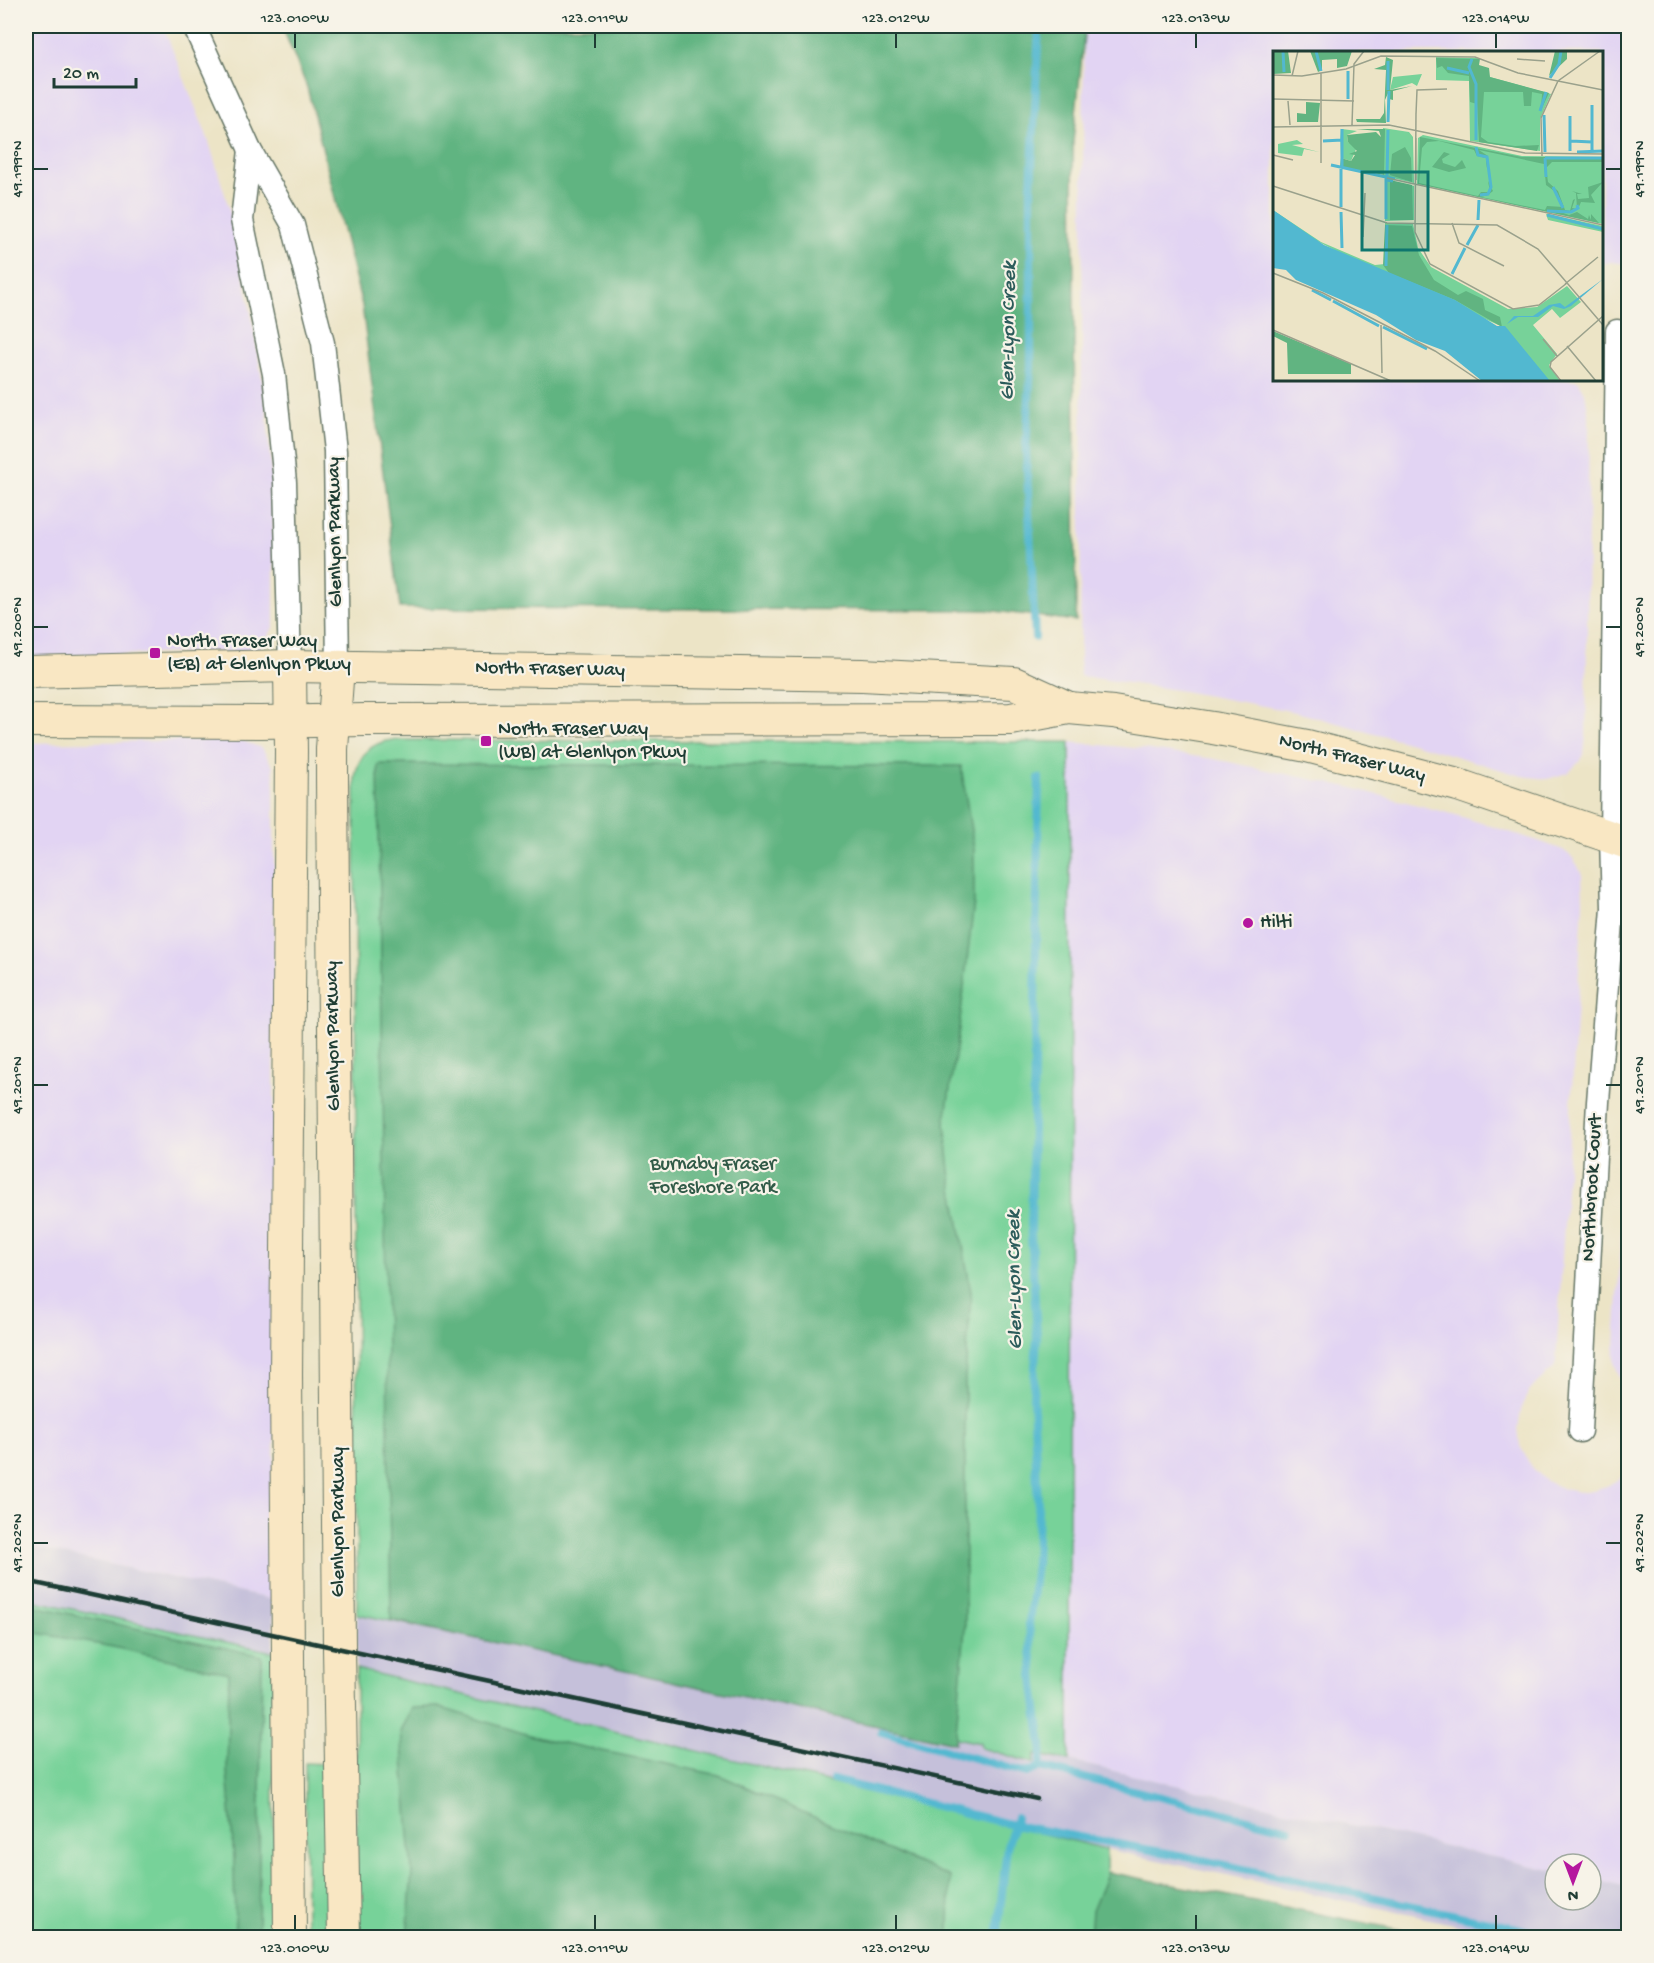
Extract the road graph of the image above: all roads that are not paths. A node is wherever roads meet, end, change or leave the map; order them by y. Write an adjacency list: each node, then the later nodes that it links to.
1 (194, 26): 2 (street, Glenlyon Parkway)
2 (250, 150): 4 (street); 5 (street, Glenlyon Parkway)
3 (1617, 331): 11 (street, Northbrook Court)
4 (290, 666): 5 (street, North Fraser Way); 6 (street, North Fraser Way); 9 (street)
5 (338, 667): 7 (street, North Fraser Way); 10 (street, Glenlyon Parkway)
6 (26, 672)
7 (1069, 708): 10 (street, North Fraser Way); 11 (street, North Fraser Way)
8 (26, 721): 9 (street, North Fraser Way)
9 (291, 722): 10 (street, North Fraser Way); 13 (street)
10 (334, 722): 14 (street, Glenlyon Parkway)
11 (1620, 840): 12 (street, Northbrook Court)
12 (1580, 1431)
13 (290, 1938)
14 (344, 1938)

